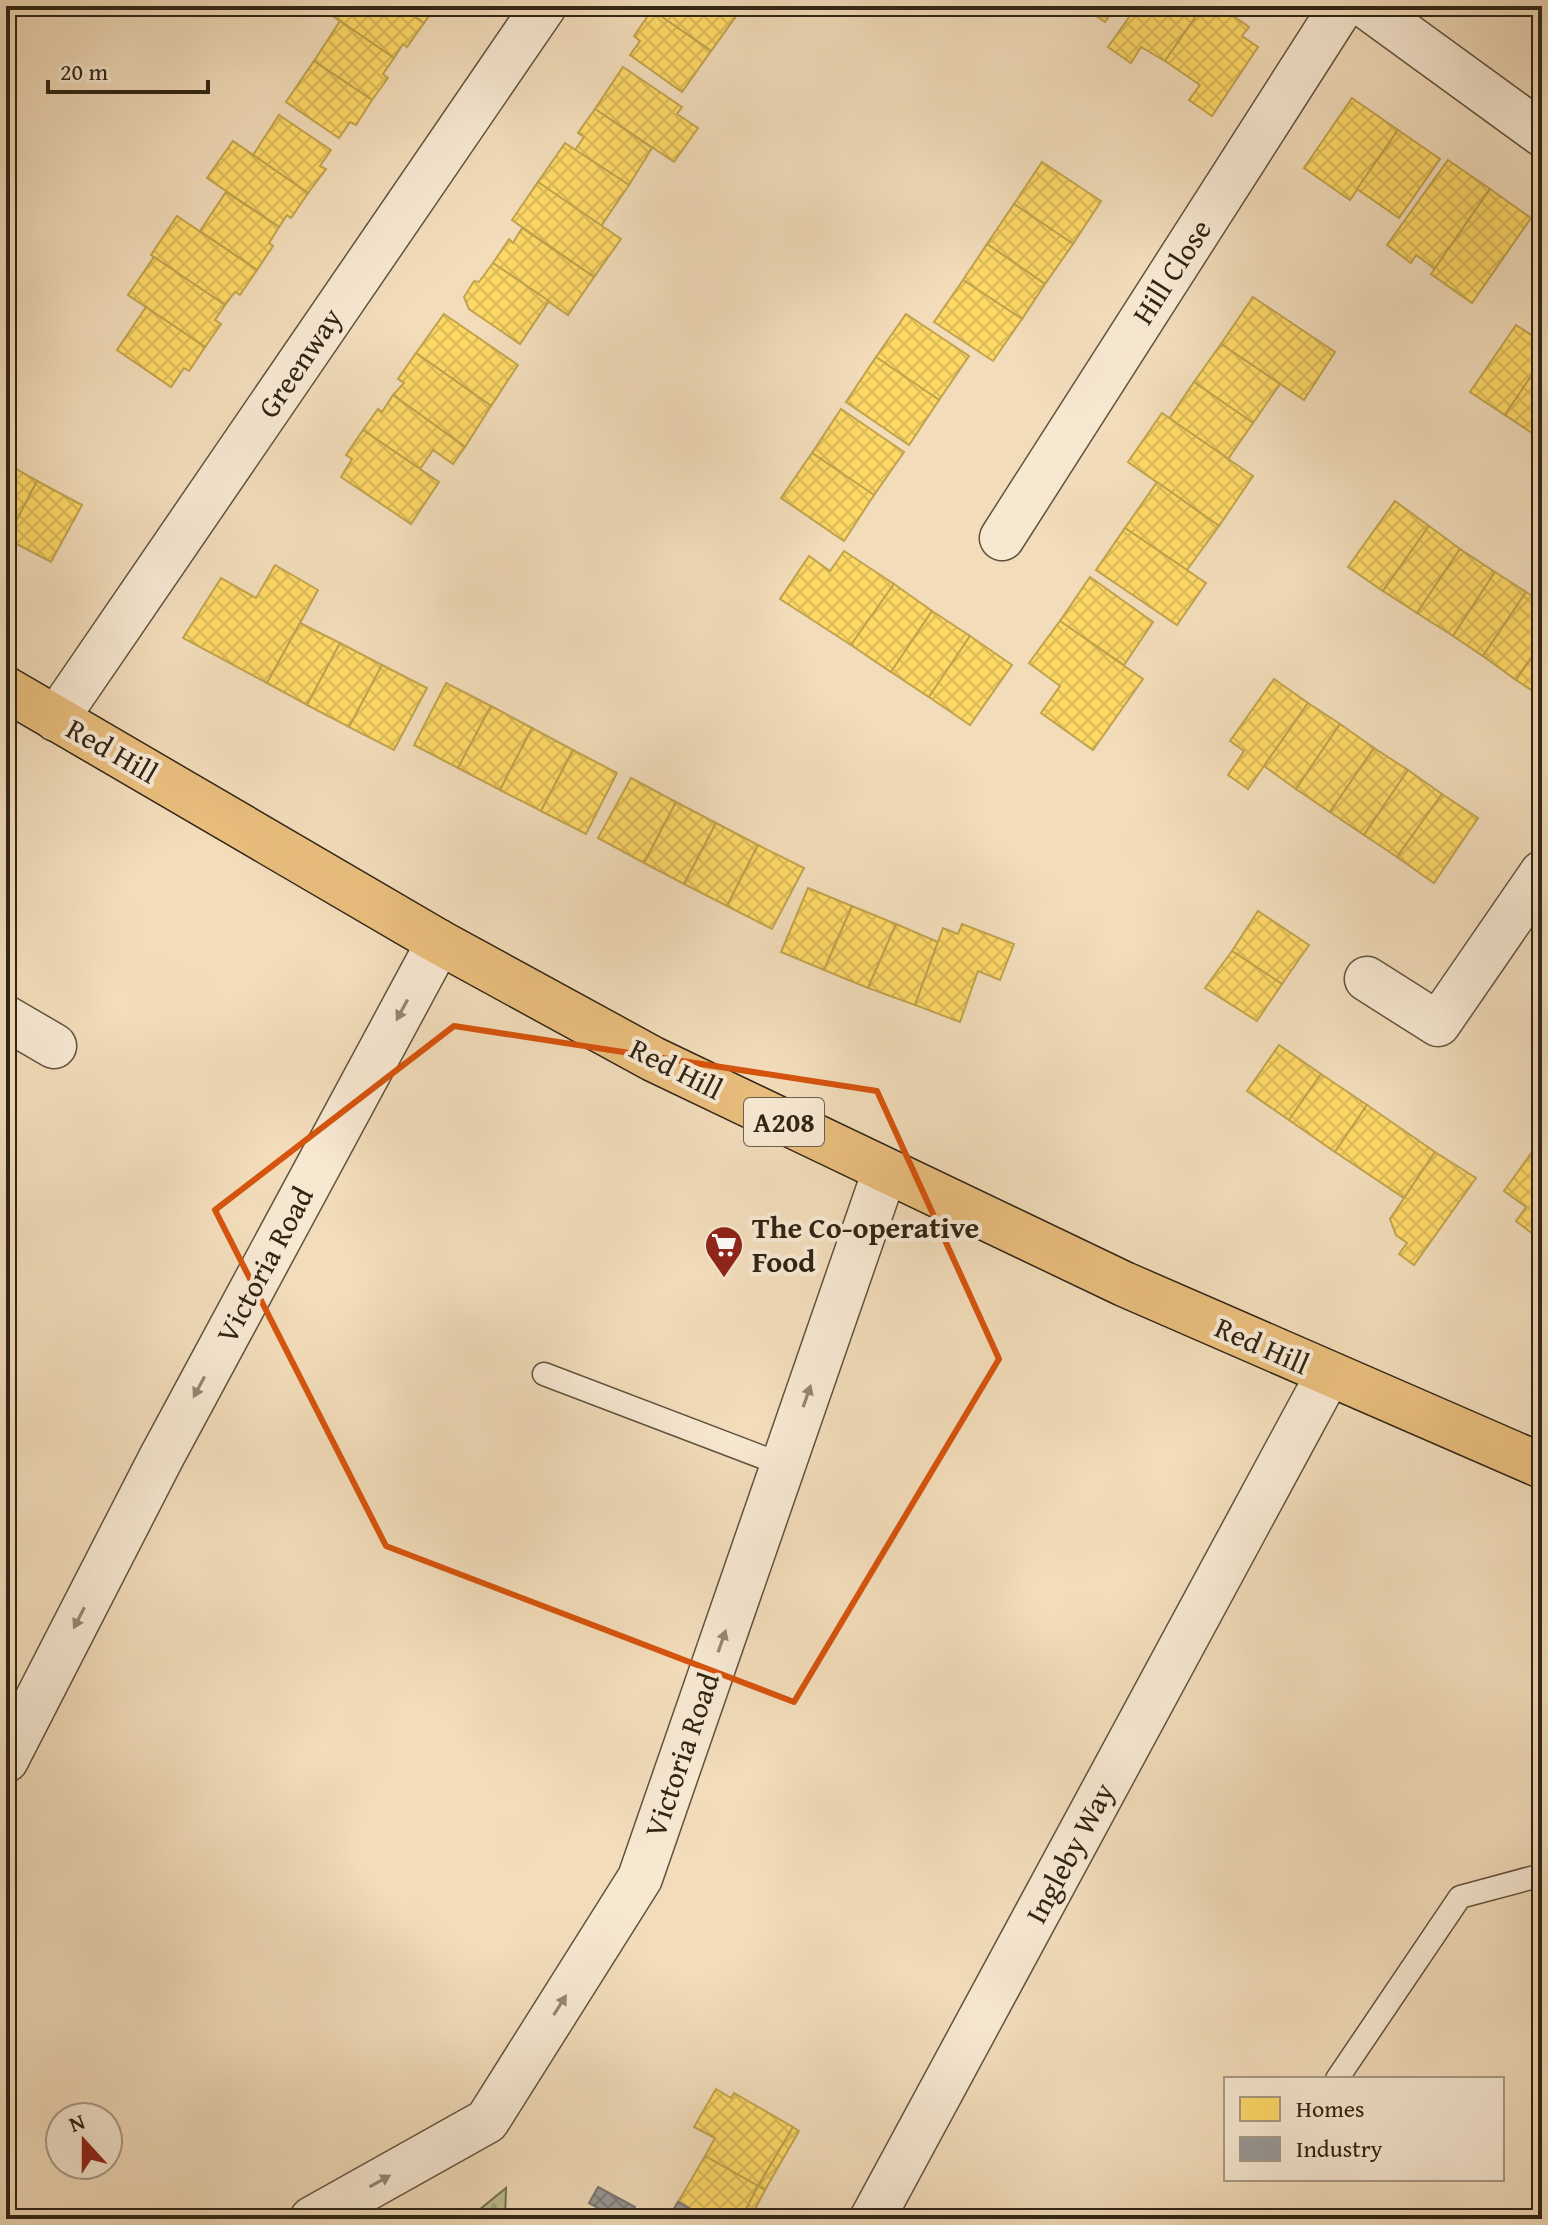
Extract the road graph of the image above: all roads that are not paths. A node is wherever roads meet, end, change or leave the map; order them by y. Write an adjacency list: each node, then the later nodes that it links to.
1 (544, 6): 7 (street, Greenway)
2 (1342, 6): 5 (street, Hill Close)
3 (1366, 6): 4 (street)
4 (1542, 134)
5 (1002, 538)
6 (6, 689): 7 (main road, A208)
7 (56, 719): 9 (main road, Red Hill / A208)
8 (1542, 873): 10 (street)
9 (439, 942): 13 (main road, Red Hill / A208); 18 (street, Victoria Road, one-way to 18)
10 (1367, 979)
11 (6, 1018): 12 (street)
12 (54, 1046)
13 (885, 1171): 15 (main road, Red Hill / A208); 16 (street, Victoria Road, one-way to 13)
14 (544, 1374): 16 (lane)
15 (1328, 1375): 17 (main road, Red Hill / A208); 22 (street, Ingleby Way)
16 (783, 1465): 21 (street, Victoria Road, one-way to 16)
17 (1542, 1466)
18 (6, 1760)
19 (1542, 1875): 20 (lane)
20 (1338, 2077)
21 (312, 2219)
22 (872, 2219)

